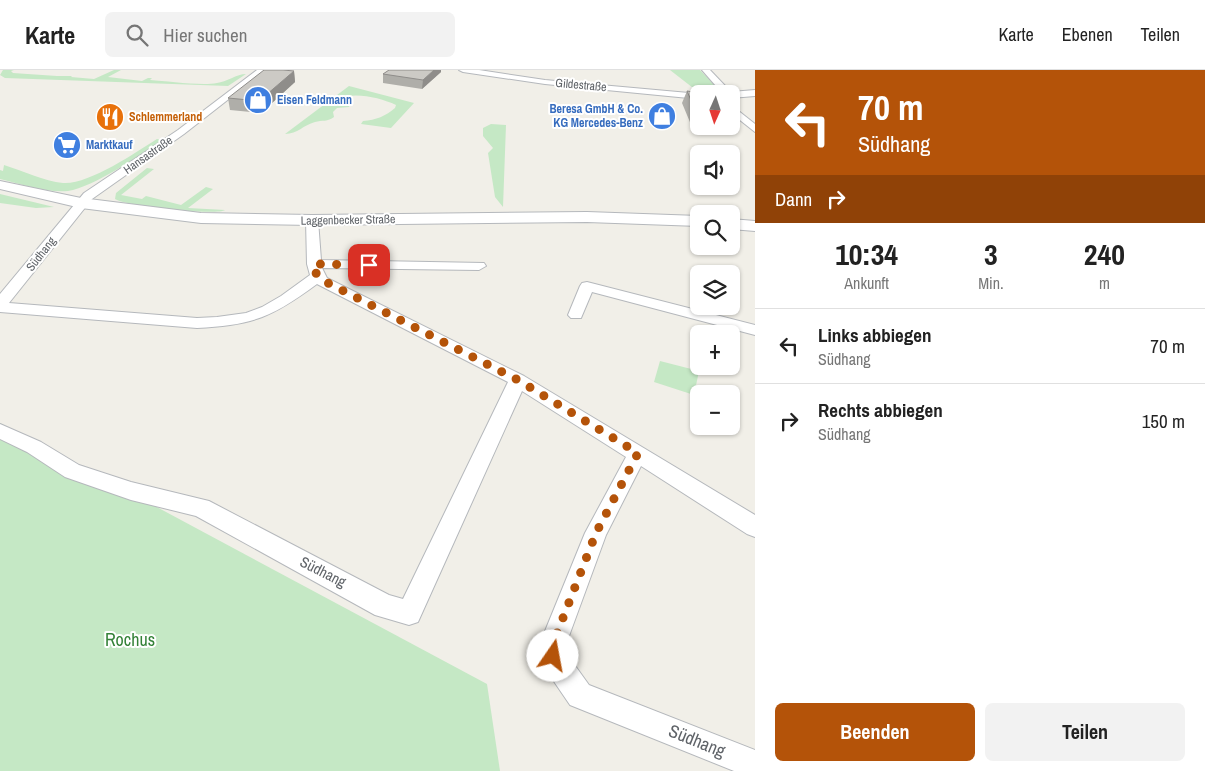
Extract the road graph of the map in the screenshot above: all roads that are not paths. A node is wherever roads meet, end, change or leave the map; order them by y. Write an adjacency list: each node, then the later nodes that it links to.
1 (262, 70): 11 (street, Hansastraße)
2 (463, 70): 7 (street, Gildestraße)
3 (706, 70): 4 (street)
4 (721, 85)
5 (740, 94): 6 (street)
6 (755, 94)
7 (690, 95)
8 (740, 116): 9 (street)
9 (755, 129)
10 (0, 185): 11 (street, Laggenbecker Straße)
11 (81, 203): 12 (street, Laggenbecker Straße); 18 (street, Südhang)
12 (312, 220): 13 (street, Laggenbecker Straße); 17 (street)
13 (690, 222)
14 (740, 225): 15 (street)
15 (755, 226)
16 (479, 266): 17 (street)
17 (315, 270): 18 (street, Südhang); 21 (street)
18 (0, 306)
19 (576, 315): 20 (street)
20 (755, 330)
21 (518, 380): 22 (street, Südhang); 23 (street)
22 (0, 431)
23 (638, 453): 24 (street); 25 (street, Südhang)
24 (755, 528)
25 (755, 765)

